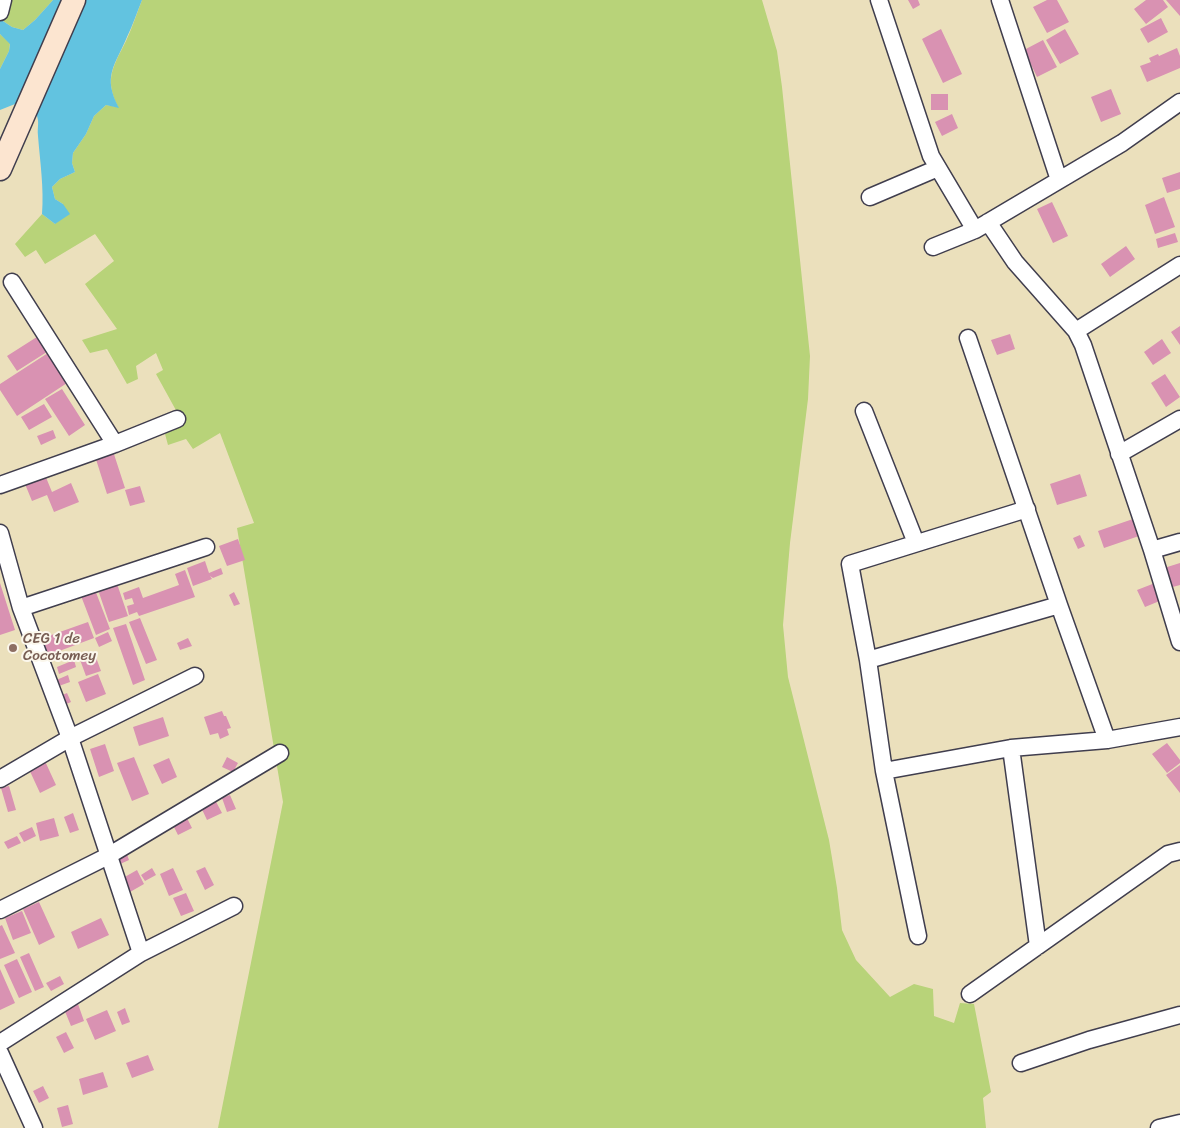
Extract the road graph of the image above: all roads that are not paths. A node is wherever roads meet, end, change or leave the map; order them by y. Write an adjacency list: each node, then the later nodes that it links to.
1 (3, 0): 5 (street)
2 (74, 0): 8 (main road)
3 (879, 0): 7 (street)
4 (1000, 0): 9 (street)
5 (0, 12)
6 (1180, 102): 9 (street)
7 (938, 168): 10 (street); 11 (street)
8 (0, 169)
9 (1059, 180): 11 (street)
10 (870, 197)
11 (981, 226): 12 (street); 15 (street)
12 (933, 247)
13 (1180, 265): 15 (street)
14 (12, 282): 20 (street)
15 (1076, 331): 21 (street)
16 (968, 338): 23 (street)
17 (864, 411): 26 (street)
18 (1180, 418): 21 (street)
19 (177, 419): 20 (street)
20 (115, 444): 22 (street)
21 (1119, 454): 28 (street)
22 (0, 485)
23 (1026, 509): 26 (street); 29 (street)
24 (0, 533): 30 (street)
25 (1180, 542): 28 (street)
26 (916, 543): 32 (street)
27 (206, 547): 30 (street)
28 (1152, 550): 31 (street)
29 (1059, 605): 32 (street); 36 (street)
30 (21, 608): 35 (street)
31 (1180, 642)
32 (868, 660): 39 (street)
33 (195, 676): 35 (street)
34 (1180, 727): 36 (street)
35 (70, 738): 40 (street); 42 (street)
36 (1107, 740): 37 (street)
37 (1010, 748): 39 (street); 46 (street)
38 (280, 753): 42 (street)
39 (884, 771): 45 (street)
40 (0, 779)
41 (1180, 850): 46 (street)
42 (108, 856): 44 (street); 47 (street)
43 (234, 906): 47 (street)
44 (0, 910)
45 (918, 936)
46 (1038, 946): 48 (street)
47 (141, 953): 50 (street)
48 (970, 994)
49 (1180, 1015): 52 (street)
50 (0, 1043)
51 (0, 1053): 54 (street)
52 (1021, 1063)
53 (1180, 1123): 55 (street)
54 (34, 1128)
55 (1159, 1128)

